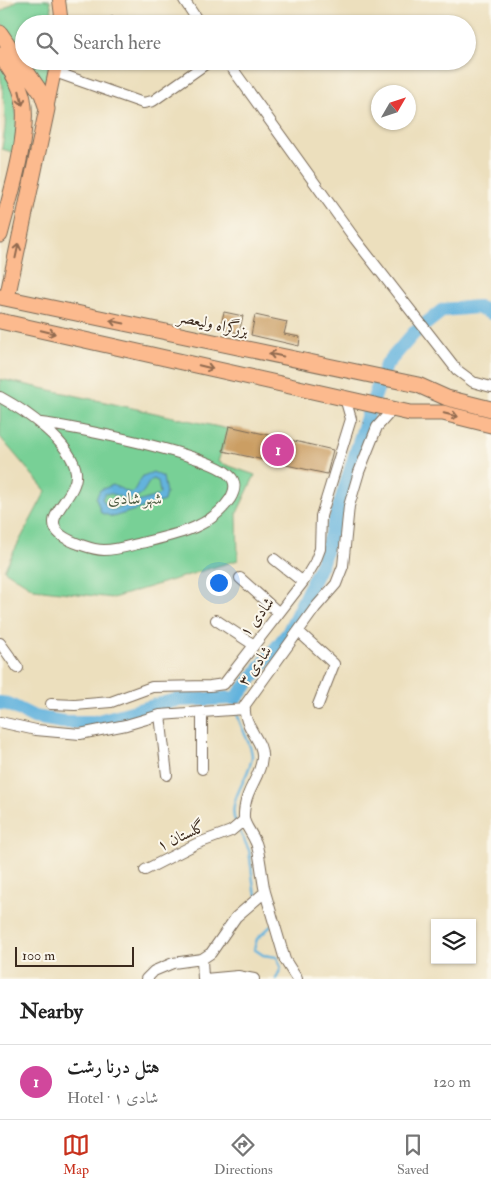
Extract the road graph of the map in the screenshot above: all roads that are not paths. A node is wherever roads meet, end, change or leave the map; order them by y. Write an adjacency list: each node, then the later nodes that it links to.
1 (59, 0): 3 (main road)
2 (184, 0): 4 (street)
3 (61, 15)
4 (194, 15)
5 (0, 33): 7 (highway)
6 (0, 55): 14 (highway, one-way to 14)
7 (15, 55)
8 (25, 70): 13 (highway)
9 (55, 70): 13 (main road)
10 (63, 70): 11 (street)
11 (197, 70)
12 (233, 70): 22 (street)
13 (47, 109): 15 (highway)
14 (22, 134): 15 (highway); 16 (highway)
15 (41, 138): 17 (highway)
16 (13, 183): 17 (highway); 18 (highway)
17 (31, 187): 19 (highway, one-way to 17)
18 (0, 236)
19 (3, 298): 21 (highway, بزرگراه ولیعصر, one-way to 19)
20 (0, 321): 23 (highway, one-way to 23)
21 (303, 361): 23 (highway); 27 (highway, بزرگراه ولیعصر)
22 (491, 387)
23 (298, 388): 25 (highway)
24 (0, 397): 28 (street)
25 (348, 399): 26 (highway); 32 (street, شادی ۱)
26 (391, 409): 29 (highway, one-way to 29); 35 (street, شادی ۳)
27 (491, 409)
28 (41, 424): 28 (street)
29 (491, 425)
30 (274, 558): 32 (street)
31 (240, 578): 33 (street)
32 (303, 582): 33 (street, شادی ۱)
33 (279, 613): 37 (street, شادی ۱)
34 (216, 620): 37 (street)
35 (299, 632): 40 (street); 41 (street, شادی ۳)
36 (0, 643): 38 (street)
37 (254, 645): 39 (street, شادی ۱)
38 (18, 668)
39 (51, 704)
40 (318, 705)
41 (245, 709): 42 (street); 47 (street, شادی ۳)
42 (202, 713): 43 (street); 45 (street)
43 (160, 715): 44 (street); 46 (street)
44 (0, 722)
45 (202, 769)
46 (167, 775)
47 (243, 821): 48 (street, گلستان ۱); 49 (street)
48 (145, 870)
49 (263, 894): 50 (street); 54 (street)
50 (202, 960): 51 (street); 52 (street)
51 (146, 979)
52 (204, 979): 53 (street)
53 (254, 979)
54 (297, 979)

